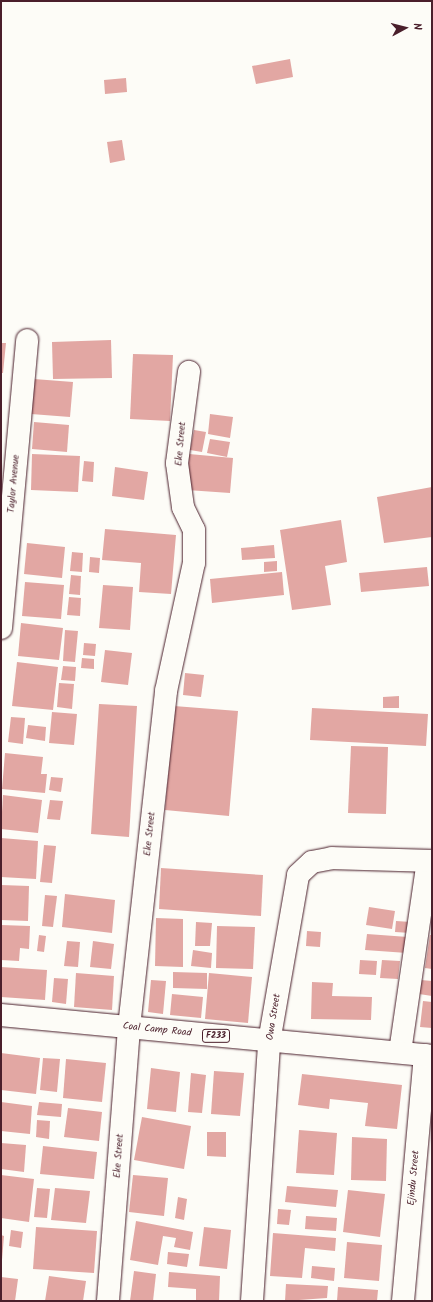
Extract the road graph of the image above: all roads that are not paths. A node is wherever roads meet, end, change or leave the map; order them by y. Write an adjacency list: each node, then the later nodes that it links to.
1 (27, 340): 3 (street, Taylor Avenue)
2 (189, 372): 7 (street, Eke Street)
3 (7, 494): 4 (street, Taylor Avenue)
4 (1, 628)
5 (430, 861): 8 (street, Owa Street); 9 (street)
6 (1, 1015): 7 (street, Coal Camp Road / F233)
7 (129, 1027): 8 (street, Coal Camp Road / F233); 11 (street, Eke Street)
8 (269, 1042): 9 (street, Coal Camp Road / F233); 12 (street, Owa Street)
9 (400, 1052): 10 (street, Coal Camp Road / F233)
10 (428, 1055): 13 (street, Ejindu Street)
11 (108, 1301)
12 (252, 1301)
13 (403, 1301)

